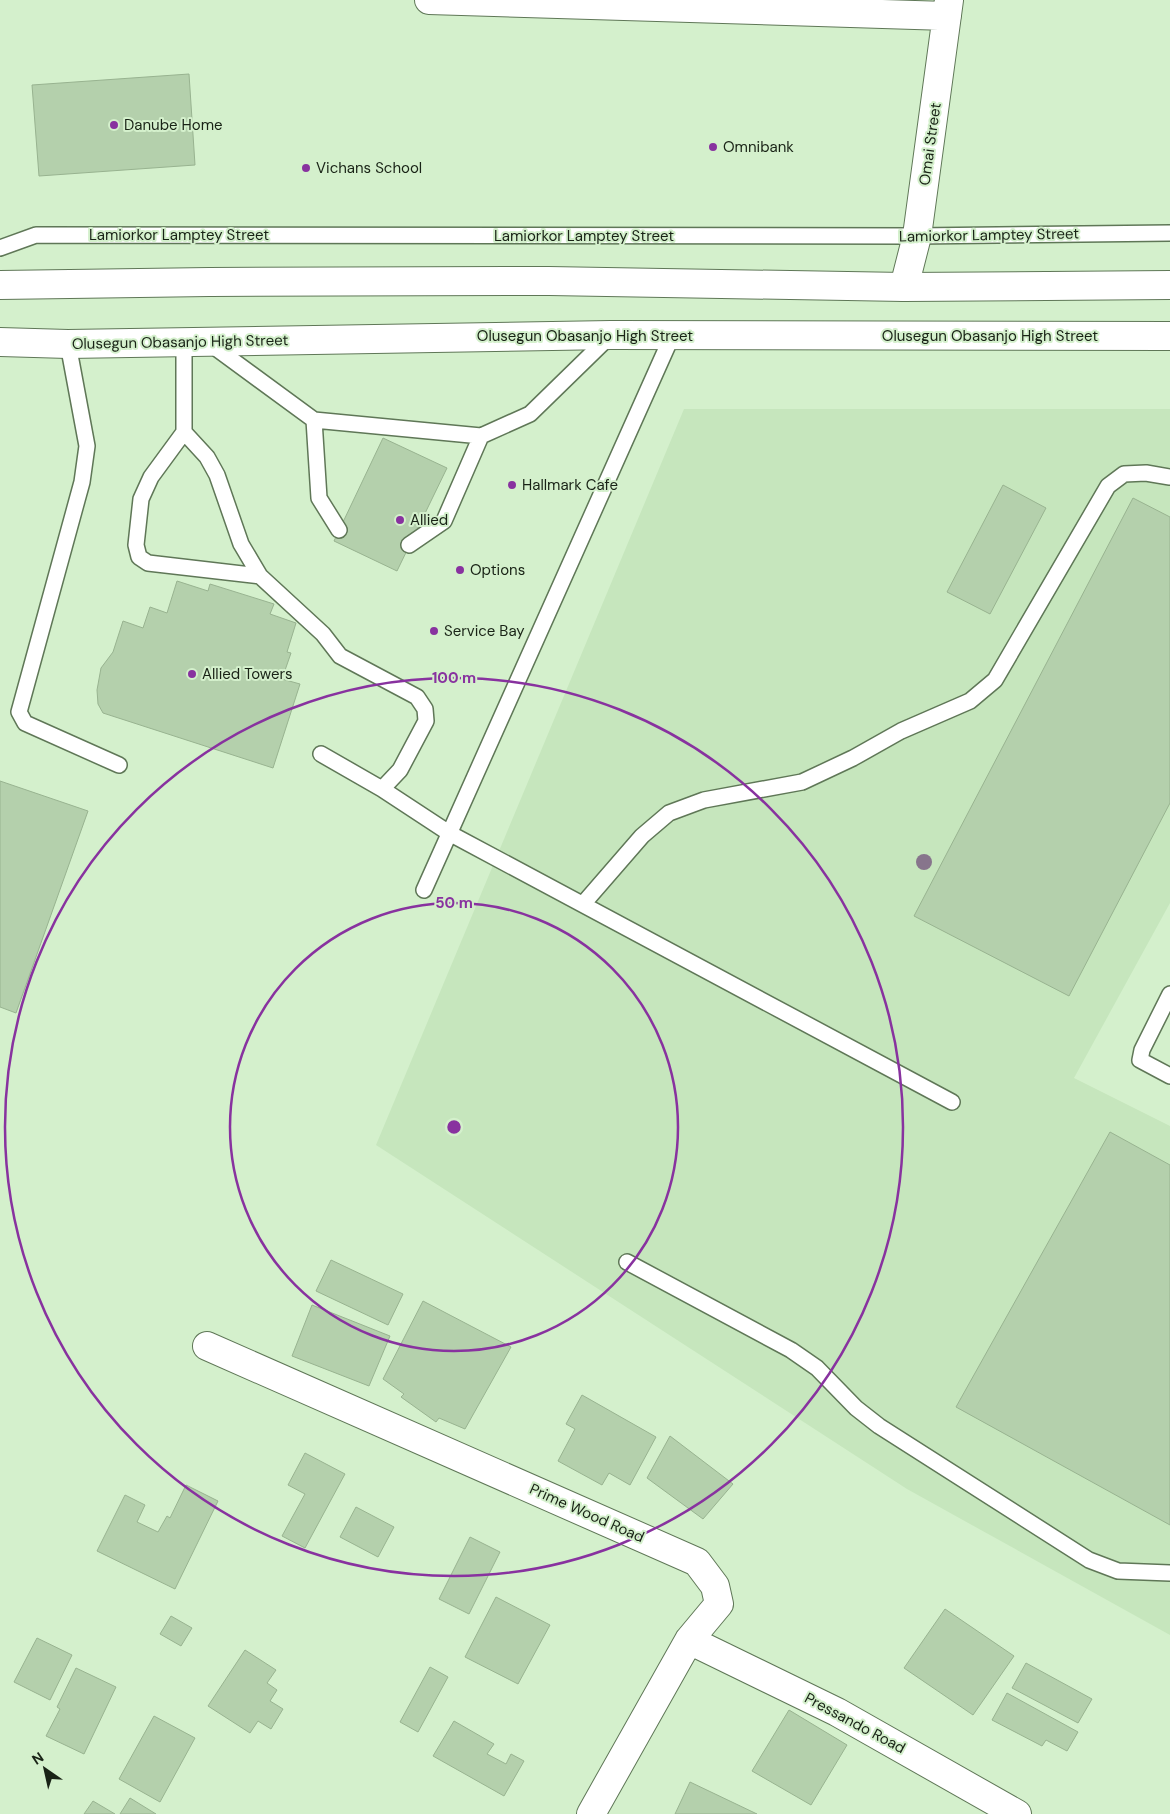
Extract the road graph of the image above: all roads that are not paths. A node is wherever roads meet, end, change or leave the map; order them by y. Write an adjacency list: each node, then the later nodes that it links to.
1 (429, 0): 2 (main road)
2 (948, 8): 4 (main road, Omai Street)
3 (1170, 232): 4 (lane, Lamiorkor Lamptey Street)
4 (917, 236): 5 (lane, Lamiorkor Lamptey Street); 8 (main road, Omai Street)
5 (0, 248)
6 (0, 285): 8 (main road)
7 (1170, 285): 8 (main road)
8 (904, 287)
9 (611, 335): 10 (main road, Olusegun Obasanjo High Street); 12 (main road, Olusegun Obasanjo High Street); 17 (lane)
10 (672, 336): 11 (main road, Olusegun Obasanjo High Street); 25 (lane)
11 (1170, 336)
12 (195, 341): 14 (main road, Olusegun Obasanjo High Street); 15 (lane); 16 (lane)
13 (0, 342): 14 (main road, Olusegun Obasanjo High Street)
14 (68, 344): 23 (lane)
15 (314, 420): 17 (lane); 19 (lane)
16 (184, 432): 21 (lane); 21 (lane)
17 (481, 436): 20 (lane)
18 (1170, 478): 27 (lane)
19 (339, 530)
20 (409, 545)
21 (260, 576): 24 (lane)
22 (321, 754): 24 (lane)
23 (119, 765)
24 (382, 789): 25 (lane)
25 (450, 833): 26 (lane); 27 (lane)
26 (424, 890)
27 (583, 904): 30 (lane)
28 (1170, 994): 29 (lane)
29 (1170, 1076)
30 (952, 1102)
31 (627, 1262): 33 (lane)
32 (207, 1346): 34 (main road, Prime Wood Road)
33 (1170, 1573)
34 (689, 1640): 35 (main road, Pressando Road); 36 (main road, Prime Wood Road)
35 (985, 1806): 37 (main road, Pressando Road)
36 (591, 1814)
37 (1017, 1814)

